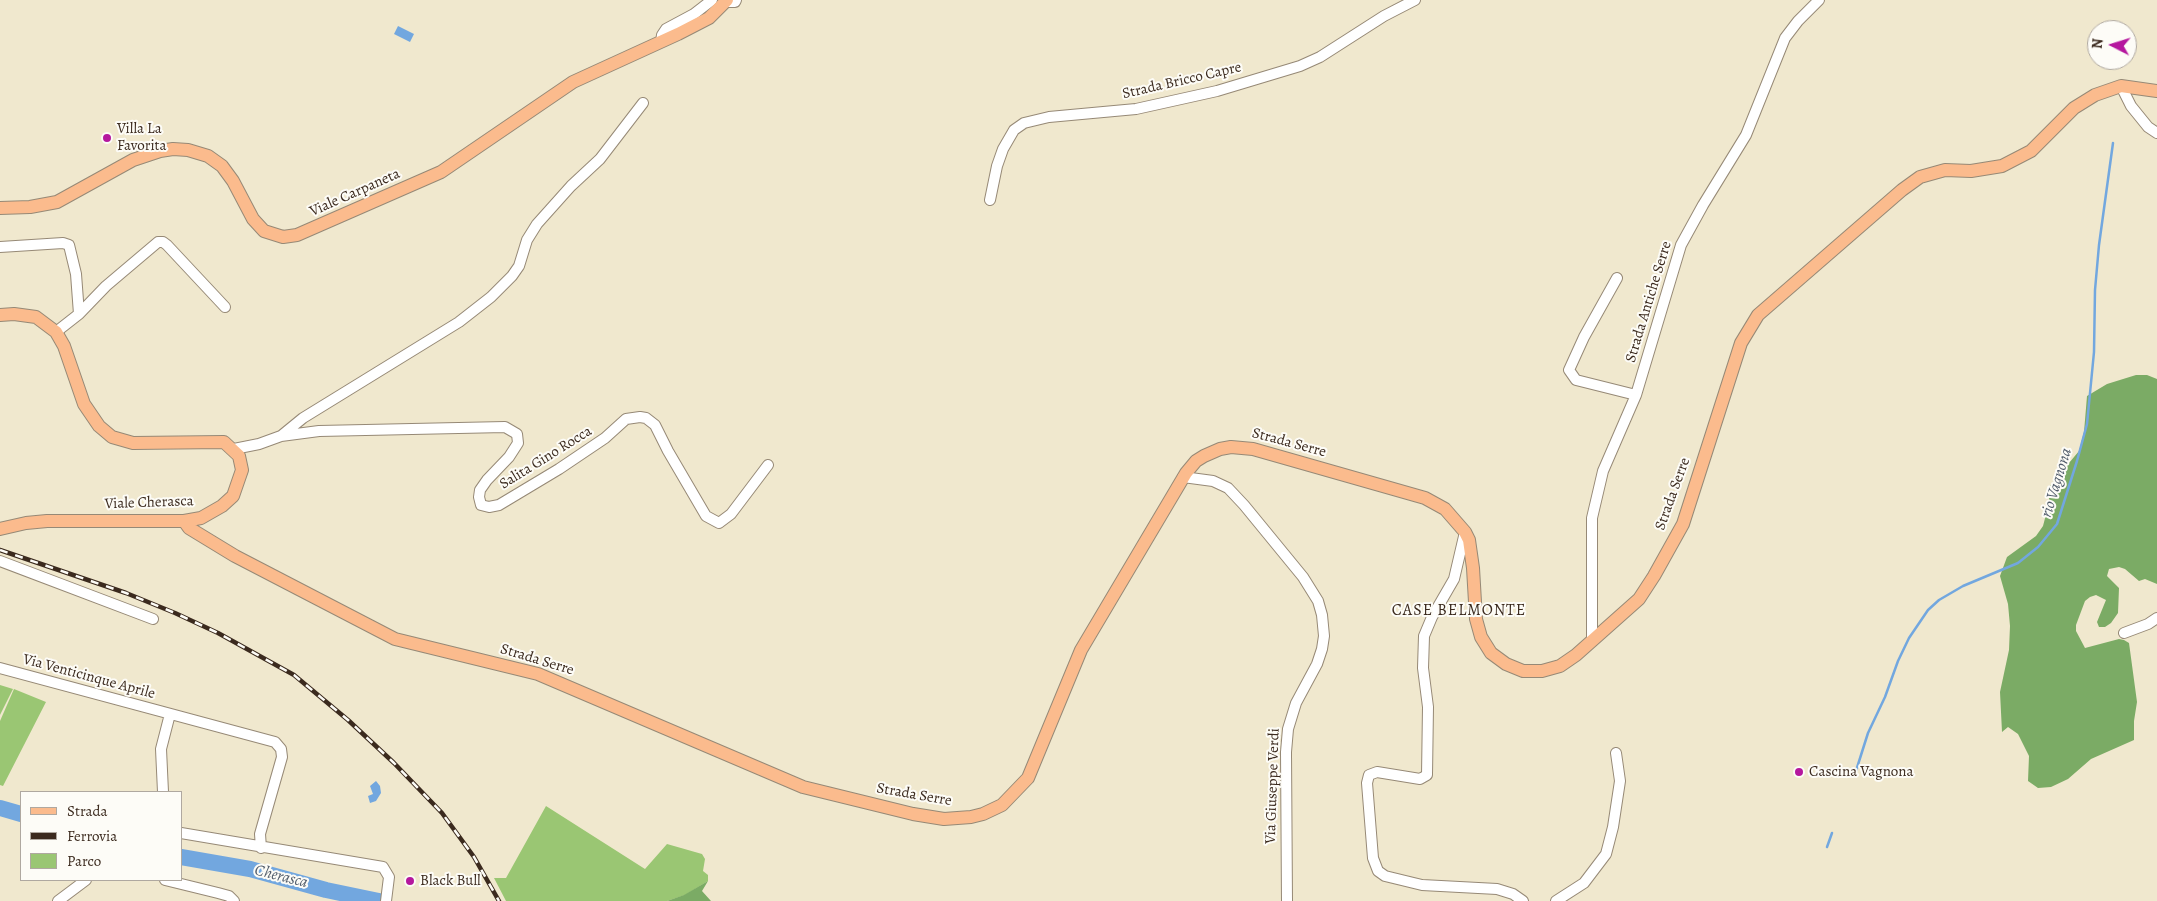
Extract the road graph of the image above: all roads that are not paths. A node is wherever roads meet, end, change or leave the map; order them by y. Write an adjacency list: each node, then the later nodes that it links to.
1 (712, 0): 5 (street)
2 (1415, 0): 10 (street, Strada Bricco Capre)
3 (1819, 0): 18 (street, Strada Antiche Serre)
4 (730, 1): 5 (main road, Viale Carpaneta)
5 (661, 42): 11 (main road, Viale Carpaneta)
6 (2121, 86): 7 (main road, Strada Serre); 9 (street); 30 (main road, Strada Serre)
7 (2157, 91)
8 (642, 103): 19 (street, Salita Gino Rocca)
9 (2157, 133)
10 (990, 200)
11 (0, 208)
12 (0, 247): 15 (street)
13 (1617, 278): 18 (street)
14 (225, 307): 15 (street)
15 (79, 314): 17 (street)
16 (0, 315): 17 (main road)
17 (56, 332): 20 (main road)
18 (1636, 395): 30 (street, Strada Antiche Serre)
19 (281, 436): 20 (street, Salita Gino Rocca); 21 (street, Salita Gino Rocca)
20 (234, 448): 23 (main road, Viale Cherasca)
21 (768, 465)
22 (1183, 477): 23 (main road, Strada Serre); 25 (main road, Strada Serre); 42 (street, Via Giuseppe Verdi)
23 (184, 521): 24 (main road, Viale Cherasca)
24 (3, 525)
25 (1465, 532): 30 (main road, Strada Serre); 43 (street)
26 (0, 561): 28 (street)
27 (2157, 618): 29 (street)
28 (153, 619)
29 (2124, 633)
30 (1592, 641)
31 (0, 668): 32 (street, Via Venticinque Aprile)
32 (170, 714): 34 (street, Via Venticinque Aprile); 36 (street, Via Venticinque Aprile)
33 (1616, 753): 44 (street)
34 (163, 791)
35 (182, 833): 36 (street)
36 (261, 848): 41 (street)
37 (85, 881): 39 (street)
38 (169, 881): 40 (street)
39 (58, 901)
40 (234, 901)
41 (386, 901)
42 (1286, 901)
43 (1522, 901)
44 (1556, 901)

